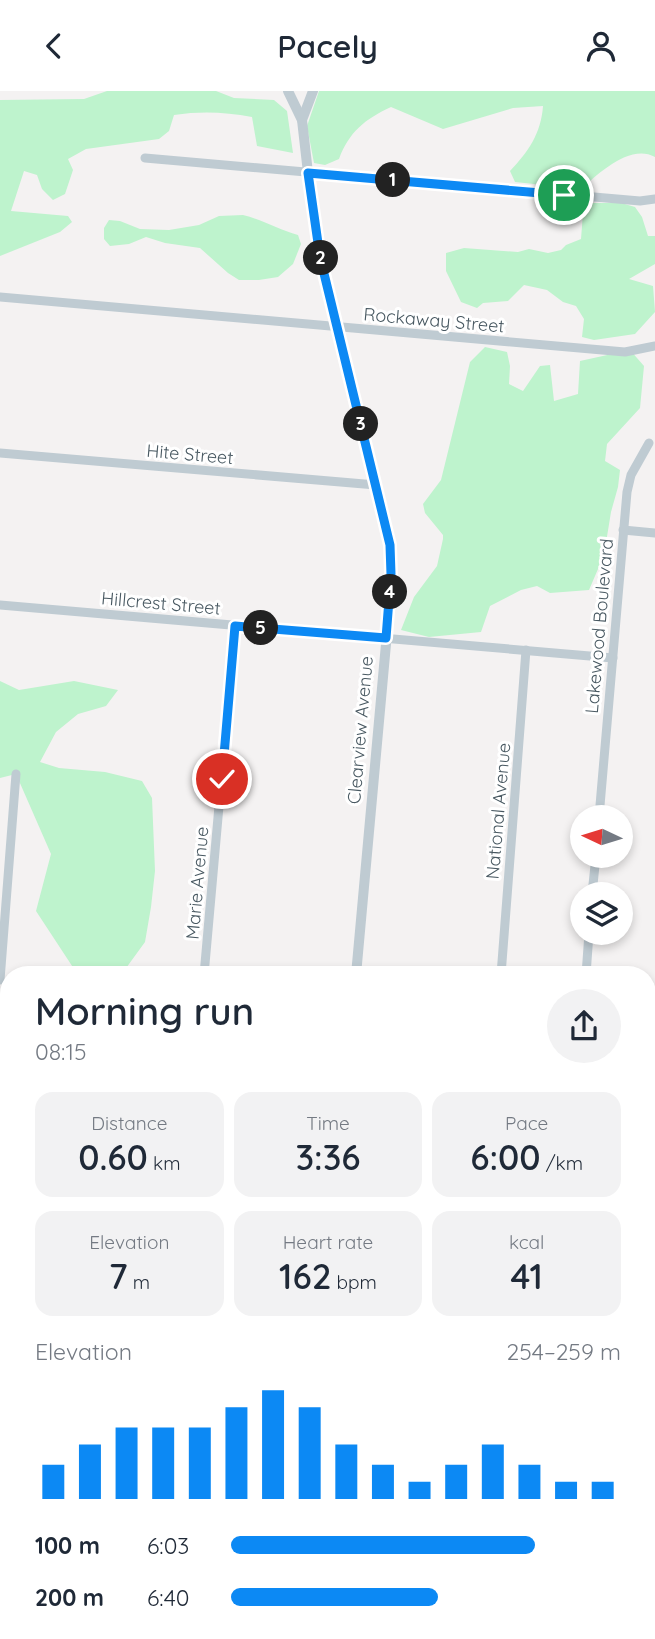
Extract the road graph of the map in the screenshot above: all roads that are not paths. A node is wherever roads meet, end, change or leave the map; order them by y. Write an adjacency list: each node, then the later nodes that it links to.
1 (288, 91): 3 (street, Clearview Avenue)
2 (313, 91): 3 (street, Clearview Avenue)
3 (302, 120): 5 (street, Clearview Avenue)
4 (145, 158): 5 (street)
5 (308, 173): 6 (street); 8 (street, Clearview Avenue)
6 (655, 199)
7 (0, 297): 8 (street, Rockaway Street)
8 (337, 327): 9 (street, Rockaway Street); 12 (street, Clearview Avenue)
9 (655, 345)
10 (649, 443): 13 (street, Lakewood Boulevard)
11 (0, 453): 12 (street, Hite Street)
12 (376, 485): 17 (street, Clearview Avenue)
13 (623, 530): 14 (street); 19 (street, Lakewood Boulevard)
14 (655, 533)
15 (0, 605): 16 (street, Hillcrest Street)
16 (235, 626): 17 (street, Hillcrest Street); 24 (street, Marie Avenue)
17 (386, 638): 18 (street, Hillcrest Street); 25 (street, Clearview Avenue)
18 (526, 650): 19 (street, Hillcrest Street); 26 (street, National Avenue)
19 (613, 658): 21 (street, Lakewood Boulevard)
20 (16, 774): 23 (street)
21 (600, 805)
22 (588, 945): 27 (street)
23 (1, 966)
24 (205, 966)
25 (357, 966)
26 (502, 966)
27 (587, 966)

